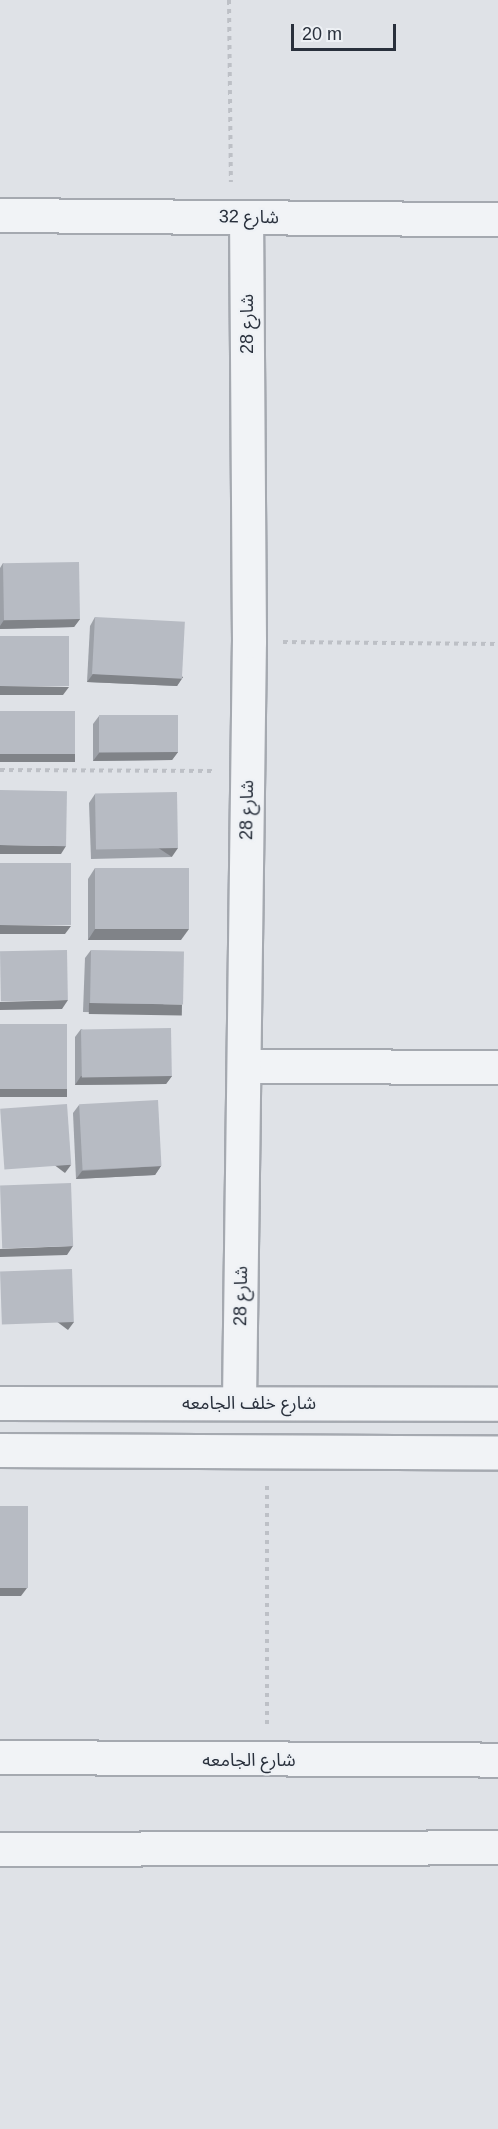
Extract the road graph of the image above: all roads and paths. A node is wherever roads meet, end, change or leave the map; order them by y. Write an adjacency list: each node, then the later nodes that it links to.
1 (229, 0): 3 (path)
2 (0, 215): 3 (street, شارع 32)
3 (238, 217): 4 (street, شارع 32); 5 (street, شارع 28)
4 (498, 219)
5 (249, 641): 6 (path); 8 (street, شارع 28)
6 (498, 644)
7 (0, 770): 8 (path)
8 (248, 771): 9 (street, شارع 28)
9 (244, 1066): 10 (street); 11 (street, شارع 28)
10 (498, 1067)
11 (239, 1402): 12 (street, شارع خلف الجامعه); 13 (street, شارع خلف الجامعه)
12 (0, 1403)
13 (498, 1404)
14 (0, 1450): 15 (street)
15 (267, 1452): 16 (street); 18 (path)
16 (498, 1453)
17 (0, 1757): 18 (street, شارع الجامعه)
18 (267, 1760): 19 (street, شارع الجامعه)
19 (498, 1760)
20 (498, 1847): 21 (street)
21 (0, 1849)

